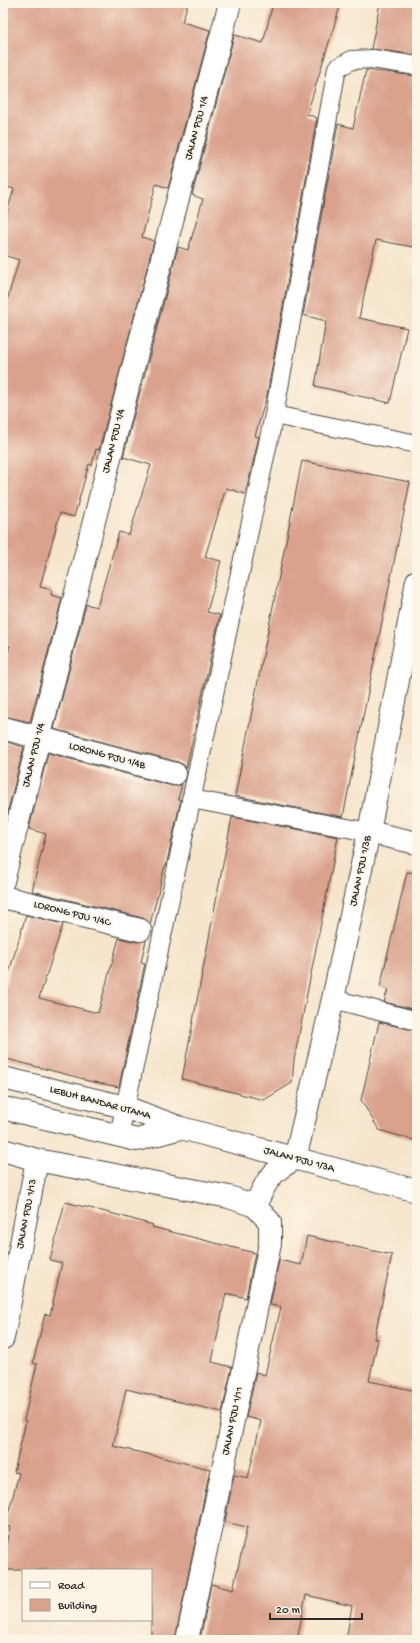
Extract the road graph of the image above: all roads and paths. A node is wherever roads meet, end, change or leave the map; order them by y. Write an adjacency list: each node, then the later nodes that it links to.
1 (230, 3): 7 (street, JALAN PJU 1/4)
2 (417, 66): 3 (lane)
3 (274, 415): 4 (lane); 9 (lane)
4 (417, 444)
5 (417, 582): 10 (street, JALAN PJU 1/3B)
6 (3, 728): 7 (street, LORONG PJU 1/4B)
7 (38, 738): 8 (street, LORONG PJU 1/4B); 12 (street, JALAN PJU 1/4)
8 (175, 774)
9 (191, 798): 10 (lane); 19 (lane)
10 (369, 832): 11 (street); 15 (street, JALAN PJU 1/3B)
11 (417, 843)
12 (3, 881)
13 (3, 897): 14 (street, LORONG PJU 1/4C)
14 (140, 930)
15 (334, 999): 16 (lane); 23 (street, JALAN PJU 1/3B)
16 (417, 1021)
17 (3, 1078): 19 (street, LEBUH BANDAR UTAMA)
18 (3, 1108): 21 (street, LEBUH BANDAR UTAMA)
19 (125, 1108): 20 (street, LEBUH BANDAR UTAMA); 21 (lane)
20 (181, 1128): 21 (street, LEBUH BANDAR UTAMA); 23 (street, JALAN PJU 1/3A)
21 (119, 1136)
22 (3, 1150): 24 (street)
23 (295, 1159): 25 (street, JALAN PJU 1/3A); 26 (street)
24 (37, 1160): 26 (street); 27 (street, JALAN PJU 1/13)
25 (417, 1191)
26 (255, 1206): 28 (street, JALAN PJU 1/11)
27 (3, 1338)
28 (188, 1640)

